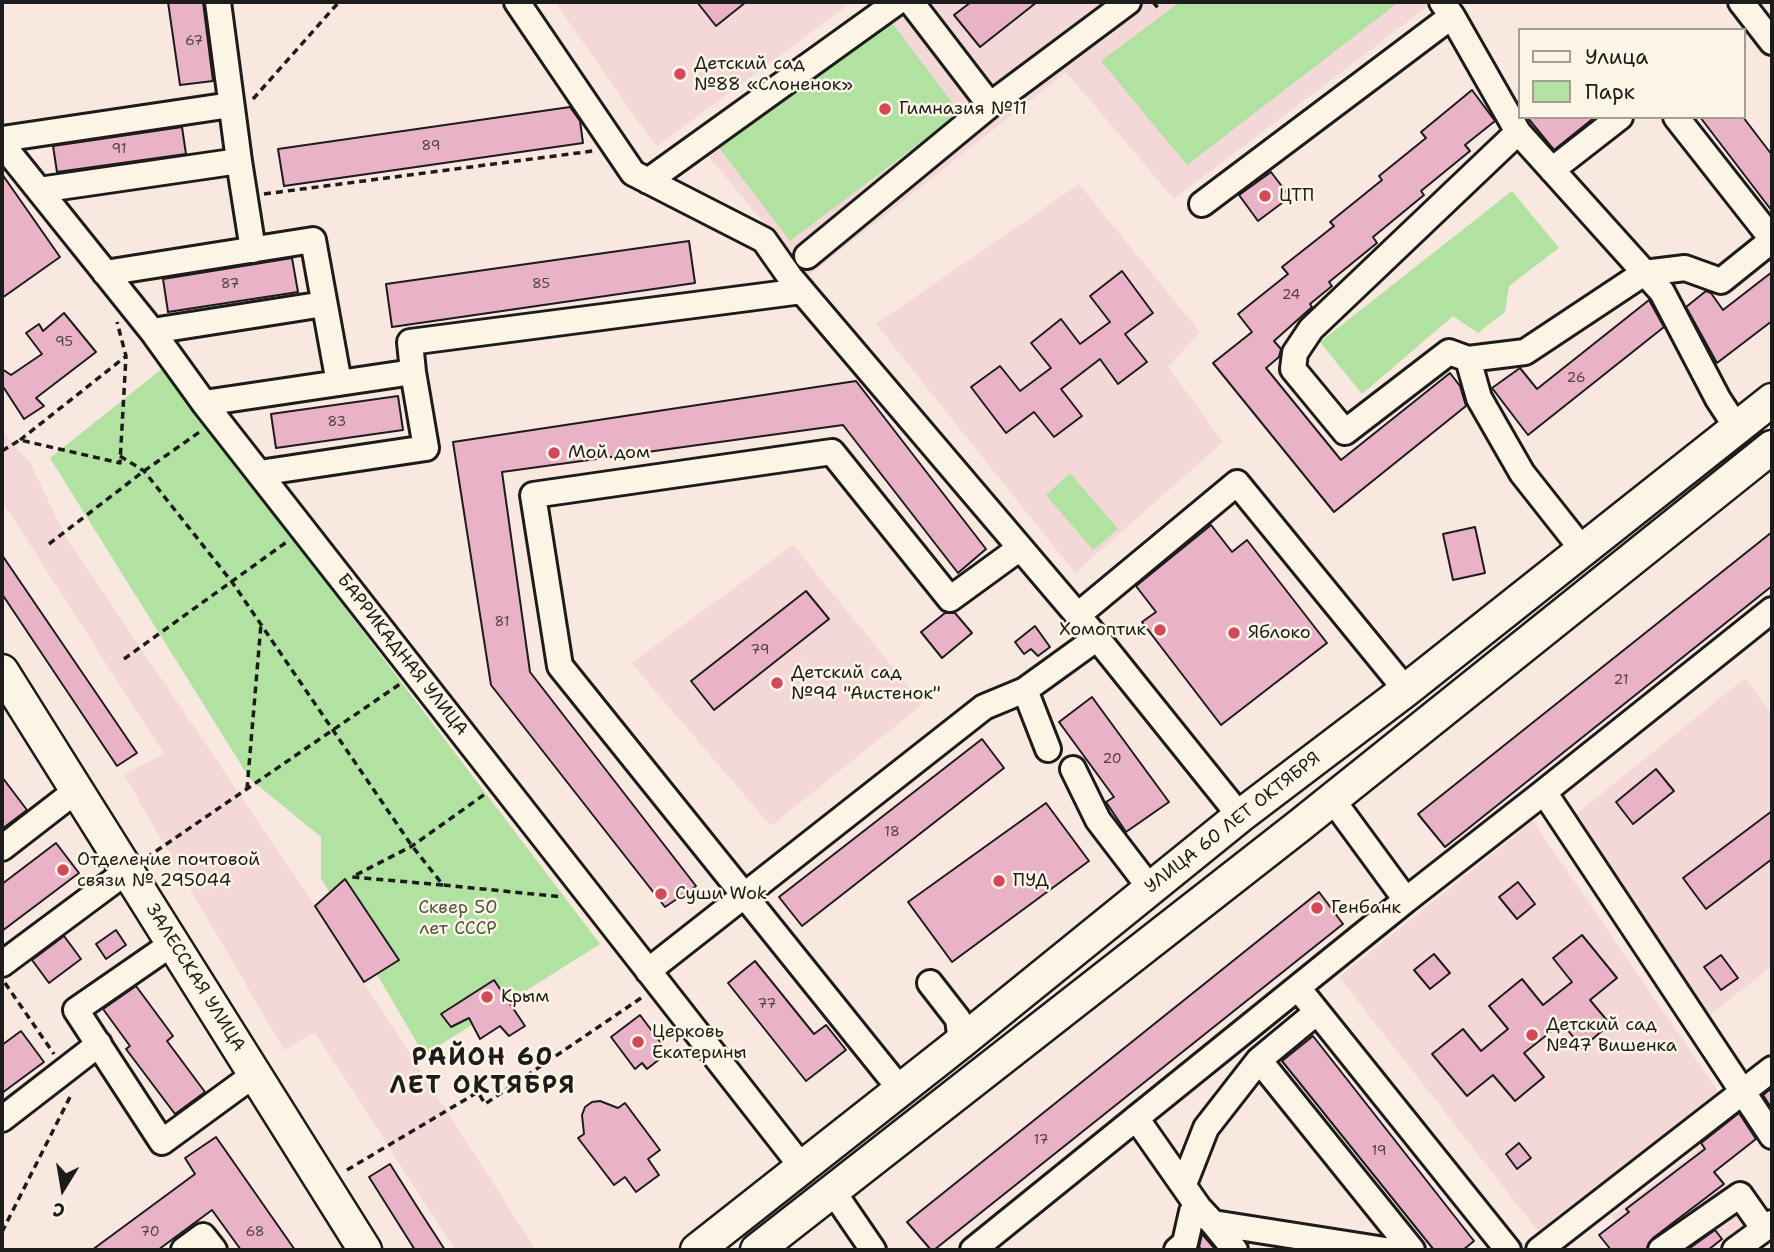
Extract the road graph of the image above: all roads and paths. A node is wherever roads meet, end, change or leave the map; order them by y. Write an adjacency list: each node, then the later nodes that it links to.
1 (218, 2): 13 (street)
2 (339, 2): 13 (path)
3 (517, 2): 18 (street)
4 (897, 2): 21 (street)
5 (911, 2): 12 (street)
6 (1128, 2): 12 (street)
7 (1153, 2): 10 (path)
8 (1741, 2): 11 (street)
9 (1447, 9): 16 (street); 24 (street)
10 (1160, 10)
11 (1772, 42)
12 (990, 105): 27 (street)
13 (232, 113): 17 (street); 19 (street)
14 (1617, 119): 20 (street)
15 (1678, 119): 25 (street)
16 (1518, 132): 20 (street); 35 (street)
17 (2, 141): 22 (street, БАРРИКАДНАЯ УЛИЦА)
18 (616, 148): 21 (street); 23 (path)
19 (239, 161): 22 (street); 23 (street)
20 (1552, 170): 29 (street)
21 (648, 181): 30 (street)
22 (39, 190): 28 (street, БАРРИКАДНАЯ УЛИЦА)
23 (244, 197): 26 (street)
24 (1202, 204)
25 (1772, 239): 29 (street)
26 (253, 250): 28 (street); 31 (street)
27 (807, 256)
28 (105, 273): 33 (street, БАРРИКАДНАЯ УЛИЦА)
29 (1644, 273): 35 (street); 40 (street)
30 (802, 290): 36 (street); 52 (street)
31 (324, 304): 33 (street); 37 (street)
32 (117, 320): 34 (path)
33 (152, 331): 39 (street, БАРРИКАДНАЯ УЛИЦА)
34 (126, 356): 42 (path); 45 (path)
35 (1468, 359): 53 (street)
36 (414, 372): 37 (street); 47 (street)
37 (339, 383): 39 (street)
38 (1772, 400): 40 (main road, УЛИЦА 60 ЛЕТ ОКТЯБРЯ)
39 (204, 402): 47 (street, БАРРИКАДНАЯ УЛИЦА)
40 (1737, 428): 48 (main road, УЛИЦА 60 ЛЕТ ОКТЯБРЯ)
41 (202, 430): 46 (path)
42 (20, 440): 44 (path); 45 (path)
43 (1772, 447): 49 (main road)
44 (2, 451)
45 (120, 456): 46 (path)
46 (144, 471): 51 (path); 54 (path)
47 (259, 473): 50 (street, БАРРИКАДНАЯ УЛИЦА)
48 (1673, 479): 49 (main road); 53 (main road, УЛИЦА 60 ЛЕТ ОКТЯБРЯ)
49 (1695, 509): 71 (main road)
50 (303, 529): 54 (path); 61 (street, БАРРИКАДНАЯ УЛИЦА)
51 (49, 544)
52 (1020, 548): 56 (street); 78 (street)
53 (1582, 549): 63 (main road, УЛИЦА 60 ЛЕТ ОКТЯБРЯ)
54 (232, 582): 57 (path); 59 (path)
55 (1772, 610): 69 (street)
56 (1077, 615): 58 (street); 63 (street)
57 (261, 624): 64 (path); 67 (path)
58 (1097, 638): 62 (street); 72 (street)
59 (124, 659)
60 (2, 671): 68 (main road, ЗАЛЕССКАЯ УЛИЦА)
61 (416, 673): 64 (path); 79 (street, БАРРИКАДНАЯ УЛИЦА)
62 (1025, 690): 65 (street); 78 (street)
63 (1406, 690): 72 (main road, УЛИЦА 60 ЛЕТ ОКТЯБРЯ)
64 (333, 730): 67 (path); 73 (path)
65 (1048, 749)
66 (1073, 769): 77 (street)
67 (247, 789): 75 (path)
68 (77, 790): 74 (street); 75 (main road, ЗАЛЕССКАЯ УЛИЦА)
69 (1544, 792): 80 (street); 95 (street)
70 (487, 793): 73 (path)
71 (1332, 799): 80 (street); 102 (main road)
72 (1240, 816): 77 (main road, УЛИЦА 60 ЛЕТ ОКТЯБРЯ)
73 (412, 846): 76 (path); 76 (path)
74 (2, 848)
75 (127, 871): 81 (main road, ЗАЛЕССКАЯ УЛИЦА); 82 (street)
76 (443, 885): 79 (path)
77 (1150, 888): 88 (main road, УЛИЦА 60 ЛЕТ ОКТЯБРЯ)
78 (744, 894): 84 (street); 94 (street)
79 (593, 900): 84 (street, БАРРИКАДНАЯ УЛИЦА)
80 (1406, 900): 86 (street)
81 (173, 943): 89 (street); 93 (main road, ЗАЛЕССКАЯ УЛИЦА)
82 (2, 964)
83 (2, 979): 92 (path)
84 (650, 981): 99 (street, БАРРИКАДНАЯ УЛИЦА); 100 (path)
85 (930, 983): 88 (street)
86 (1298, 988): 87 (street); 96 (street)
87 (1317, 1012): 90 (street); 117 (street)
88 (965, 1030): 94 (main road, УЛИЦА 60 ЛЕТ ОКТЯБРЯ)
89 (99, 1044): 92 (street); 93 (street)
90 (1259, 1060): 101 (street); 116 (street)
91 (1772, 1069): 95 (street)
92 (65, 1070): 97 (street); 105 (path)
93 (255, 1074): 109 (main road, ЗАЛЕССКАЯ УЛИЦА)
94 (900, 1089): 99 (main road, УЛИЦА 60 ЛЕТ ОКТЯБРЯ)
95 (1743, 1091): 98 (street); 118 (street)
96 (1136, 1118): 101 (street); 106 (street)
97 (2, 1119)
98 (1772, 1136)
99 (802, 1167): 110 (main road, УЛИЦА 60 ЛЕТ ОКТЯБРЯ)
100 (346, 1170)
101 (1184, 1184): 103 (street)
102 (832, 1190): 111 (main road); 112 (street)
103 (1206, 1215): 113 (street); 114 (street); 115 (street)
104 (1768, 1226): 119 (street); 120 (street)
105 (2, 1231)
106 (982, 1248)
107 (184, 1250): 108 (street)
108 (214, 1250)
109 (365, 1250)
110 (697, 1250)
111 (757, 1250)
112 (873, 1250)
113 (1177, 1250)
114 (1235, 1250)
115 (1385, 1250)
116 (1412, 1250)
117 (1507, 1250)
118 (1539, 1250)
119 (1661, 1250)
120 (1735, 1250)

